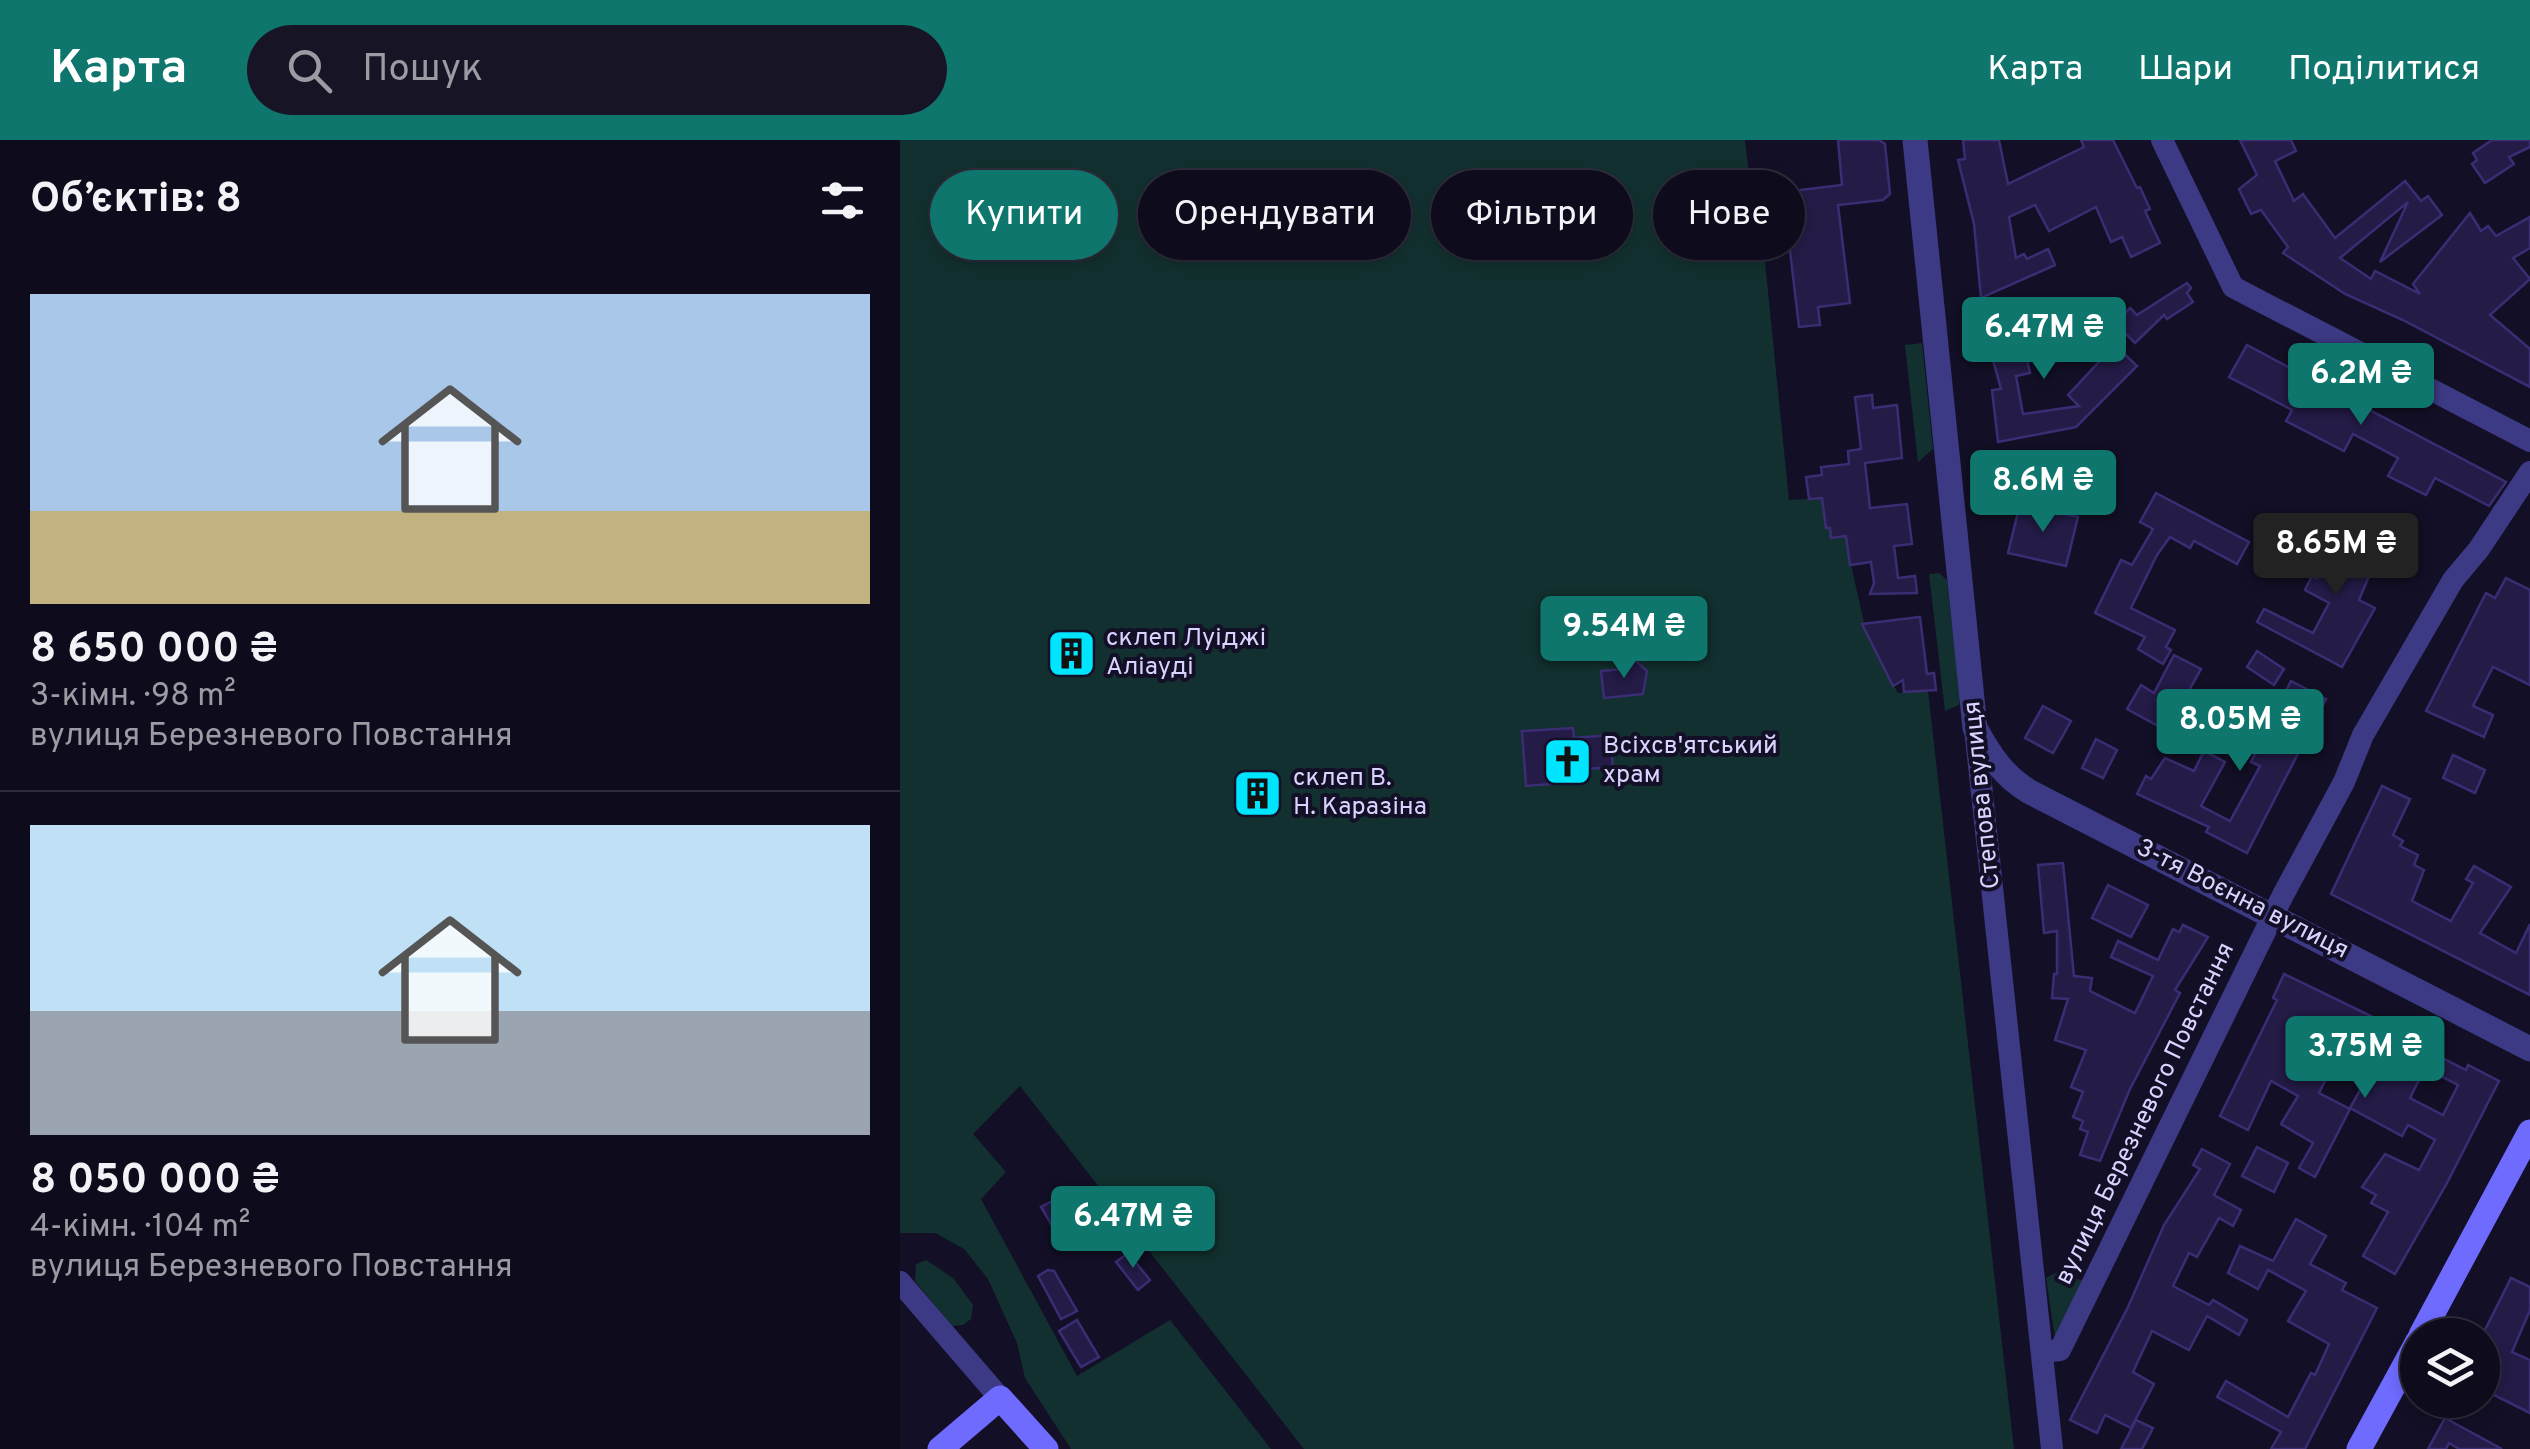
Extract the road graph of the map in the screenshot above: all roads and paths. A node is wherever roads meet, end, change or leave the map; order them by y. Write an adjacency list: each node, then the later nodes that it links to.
1 (1914, 140): 5 (street, Степова вулиця)
2 (2162, 140): 3 (street)
3 (2530, 441)
4 (2530, 472): 6 (street, вулиця Березневого Повстання)
5 (1975, 728): 6 (street, 3-тя Воєнна вулиця); 11 (street, Степова вулиця)
6 (2274, 916): 7 (street, 3-тя Воєнна вулиця); 11 (street, вулиця Березневого Повстання)
7 (2530, 1049)
8 (2530, 1132): 10 (main road)
9 (900, 1282): 13 (street)
10 (2430, 1318)
11 (2042, 1352): 16 (street, Степова вулиця)
12 (2400, 1373): 17 (main road)
13 (1000, 1398): 14 (main road); 15 (main road)
14 (940, 1449)
15 (1046, 1449)
16 (2052, 1449)
17 (2359, 1449)

